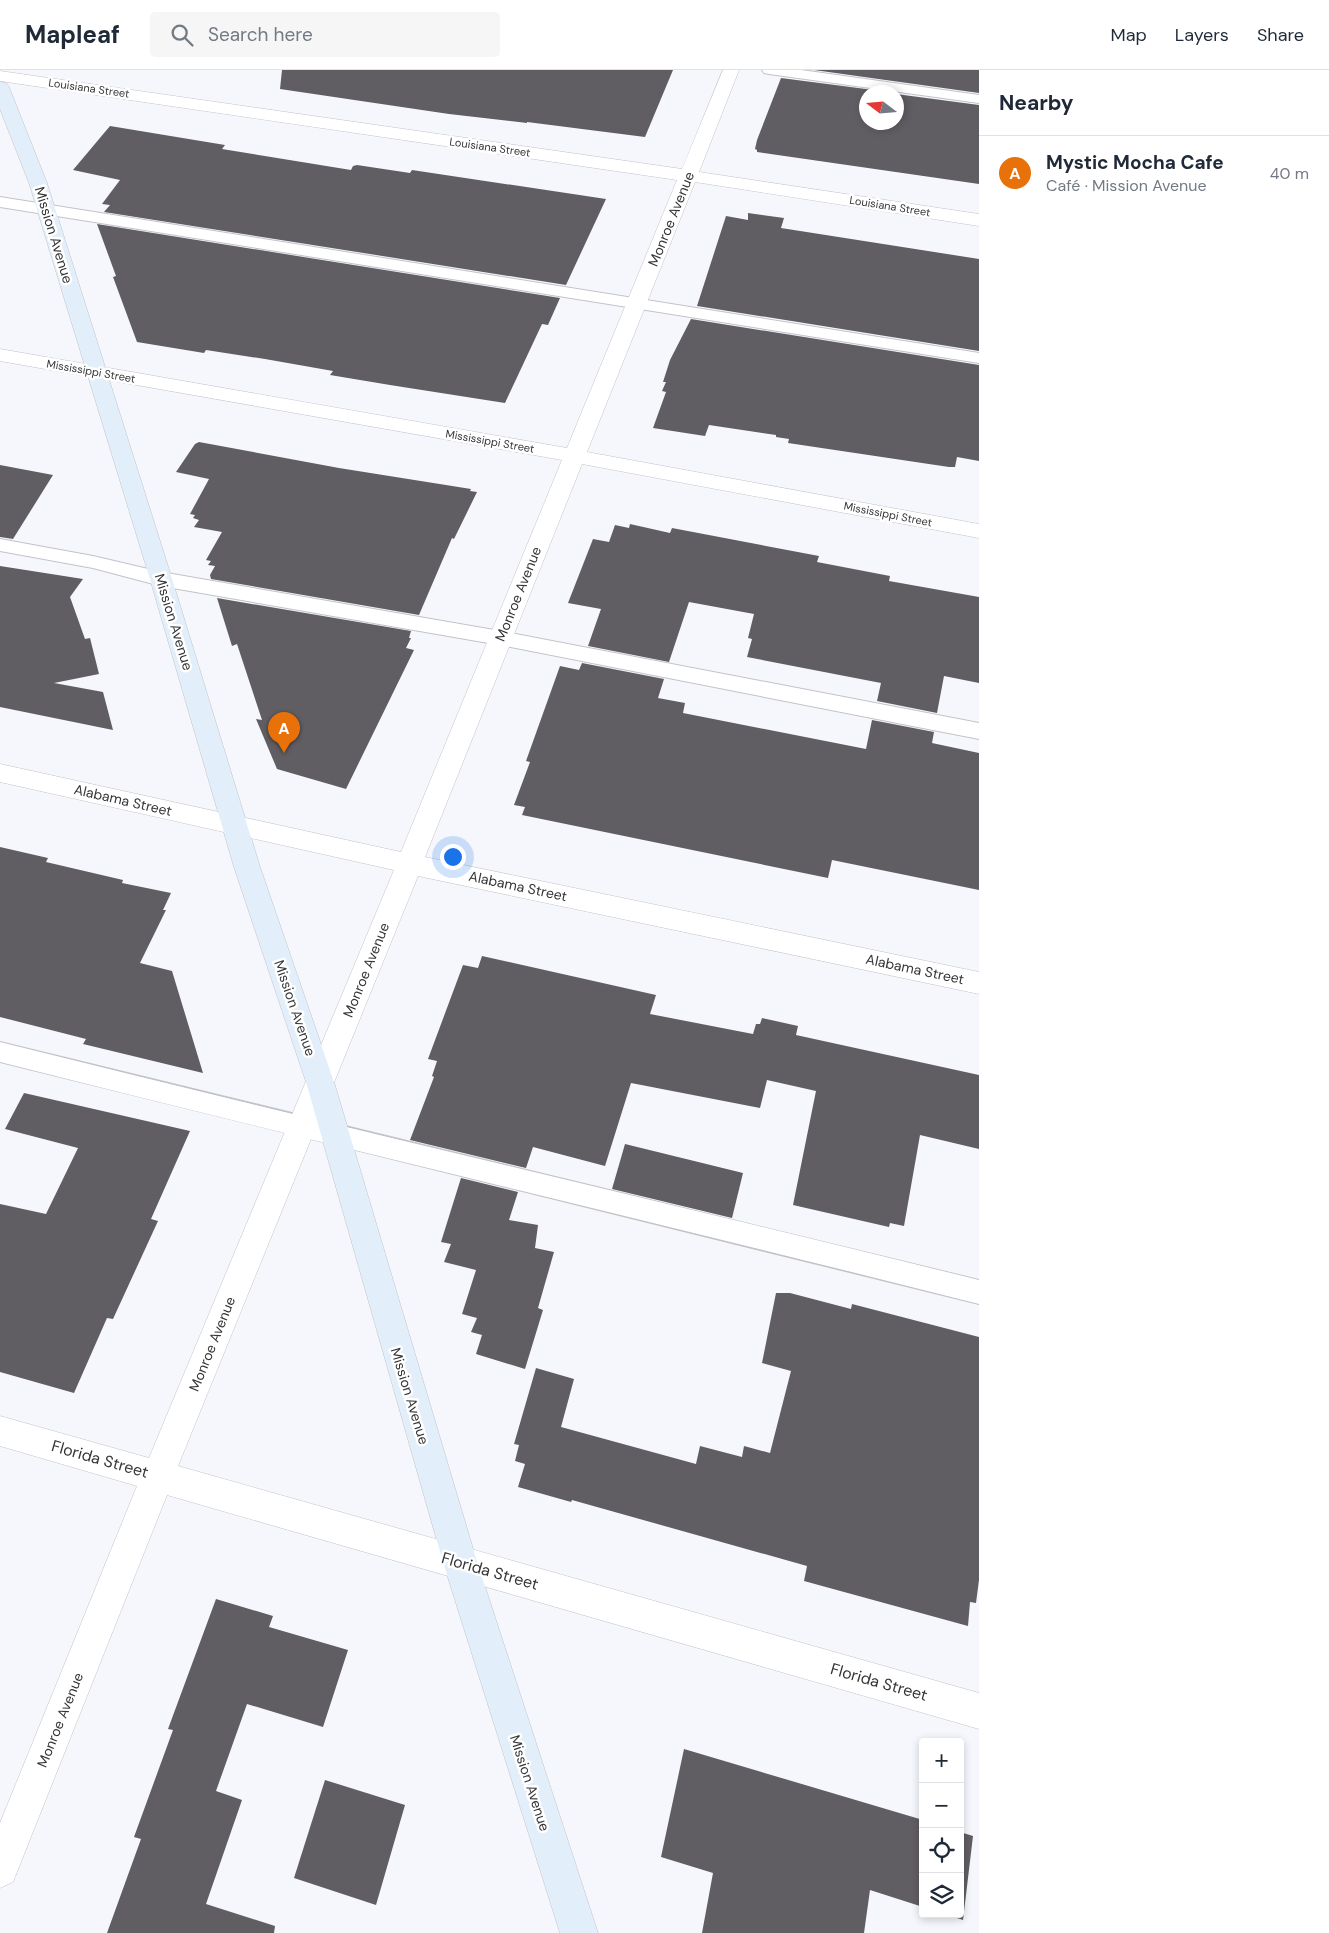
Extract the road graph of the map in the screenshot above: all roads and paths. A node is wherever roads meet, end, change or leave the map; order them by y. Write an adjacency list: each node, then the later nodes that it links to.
1 (731, 70): 6 (street, Monroe Avenue)
2 (769, 70): 5 (lane)
3 (0, 76): 6 (street, Louisiana Street)
4 (0, 87): 8 (main road, Mission Avenue)
5 (979, 98)
6 (689, 176): 9 (street, Louisiana Street); 10 (street, Monroe Avenue)
7 (0, 202): 8 (lane)
8 (45, 210): 10 (lane); 13 (main road, Mission Avenue)
9 (979, 220)
10 (636, 302): 12 (lane); 14 (street, Monroe Avenue)
11 (0, 355): 13 (street, Mississippi Street)
12 (979, 358)
13 (97, 373): 14 (street, Mississippi Street); 17 (main road, Mission Avenue)
14 (575, 456): 15 (street, Mississippi Street); 18 (street, Monroe Avenue)
15 (979, 531)
16 (0, 545): 17 (lane)
17 (161, 579): 18 (lane); 21 (main road, Mission Avenue)
18 (500, 638): 19 (lane); 22 (street, Monroe Avenue)
19 (979, 731)
20 (0, 773): 21 (street, Alabama Street)
21 (236, 825): 22 (street, Alabama Street); 25 (main road, Mission Avenue)
22 (409, 864): 23 (street, Alabama Street); 25 (street, Monroe Avenue)
23 (979, 983)
24 (0, 1052): 26 (lane)
25 (320, 1082): 26 (street, Monroe Avenue); 27 (main road, Mission Avenue)
26 (301, 1128): 27 (lane); 30 (street, Monroe Avenue)
27 (335, 1136): 28 (lane); 31 (main road, Mission Avenue)
28 (979, 1292)
29 (0, 1431): 30 (street, Florida Street)
30 (158, 1476): 31 (street, Florida Street); 33 (street, Monroe Avenue)
31 (460, 1562): 32 (street, Florida Street); 34 (main road, Mission Avenue)
32 (979, 1711)
33 (0, 1869)
34 (579, 1933)

